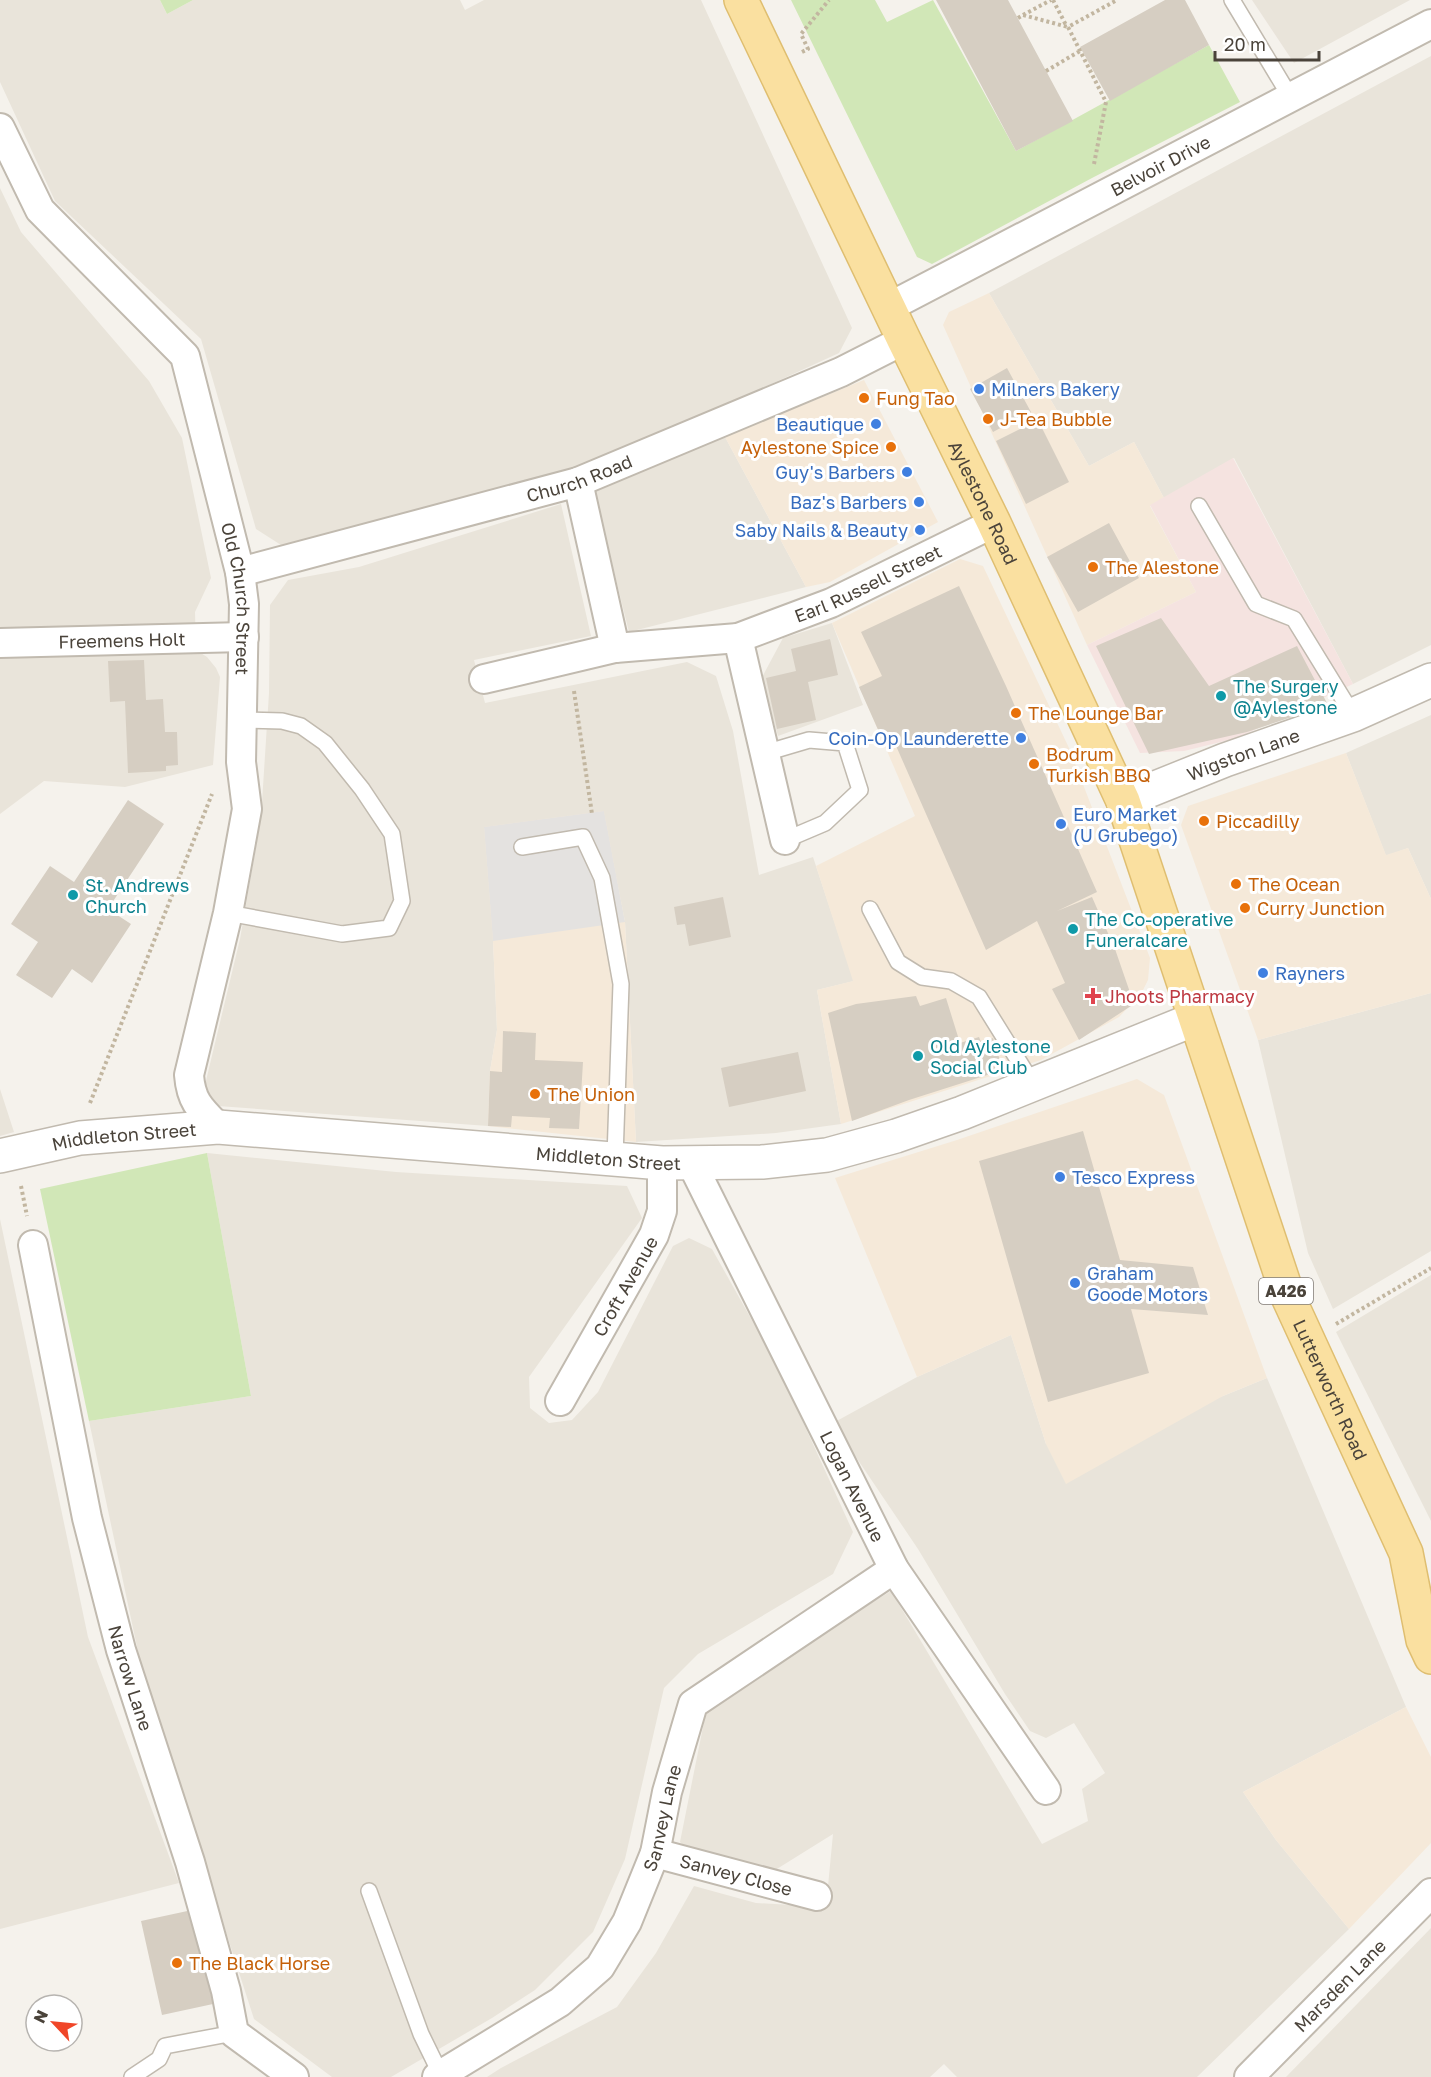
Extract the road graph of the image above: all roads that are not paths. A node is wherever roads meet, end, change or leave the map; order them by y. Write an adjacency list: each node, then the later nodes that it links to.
1 (741, 0): 6 (main road, Aylestone Road / A426)
2 (1232, 0): 4 (lane)
3 (1431, 24): 4 (street, Belvoir Drive)
4 (1291, 98): 6 (street, Belvoir Drive)
5 (0, 128): 11 (street, Old Church Street)
6 (889, 307): 7 (main road, Aylestone Road / A426)
7 (904, 340): 8 (street, Church Road); 10 (main road, Aylestone Road / A426)
8 (578, 482): 11 (street, Church Road); 15 (street)
9 (1199, 506): 18 (lane)
10 (994, 523): 13 (street, Earl Russell Street); 21 (main road, Aylestone Road / A426)
11 (240, 572): 12 (street, Old Church Street)
12 (244, 637): 14 (street, Freemens Holt); 19 (street, Old Church Street)
13 (738, 638): 15 (street, Earl Russell Street); 20 (street)
14 (0, 643)
15 (615, 648): 16 (street, Earl Russell Street)
16 (483, 679)
17 (1431, 680): 18 (street, Wigston Lane)
18 (1353, 715): 21 (street, Wigston Lane)
19 (241, 720): 25 (street, Old Church Street); 25 (lane)
20 (765, 753): 22 (street); 22 (lane)
21 (1123, 801): 26 (main road, Aylestone Road / A426)
22 (785, 840)
23 (522, 847): 30 (lane)
24 (870, 909): 27 (lane)
25 (228, 913): 28 (street, Old Church Street)
26 (1195, 1019): 27 (street, Middleton Street); 34 (main road, Lutterworth Road / A426)
27 (1034, 1084): 31 (street, Middleton Street)
28 (218, 1127): 29 (street, Middleton Street); 30 (street, Middleton Street)
29 (7, 1154)
30 (615, 1157): 31 (street, Middleton Street)
31 (677, 1163): 33 (street, Croft Avenue); 35 (street, Logan Avenue)
32 (33, 1245): 43 (street, Narrow Lane)
33 (560, 1401)
34 (1406, 1553): 36 (main road, Lutterworth Road / A426); 37 (main road, Lutterworth Road / A426)
35 (894, 1569): 38 (street, Logan Avenue); 39 (street, Sanvey Lane)
36 (1431, 1586)
37 (1431, 1657)
38 (1046, 1790)
39 (655, 1853): 42 (street, Sanvey Close); 44 (street, Sanvey Lane)
40 (369, 1891): 44 (lane)
41 (1431, 1893): 47 (street, Marsden Lane)
42 (817, 1896)
43 (234, 2033): 45 (lane); 46 (street)
44 (439, 2076)
45 (132, 2077)
46 (294, 2077)
47 (1249, 2077)

